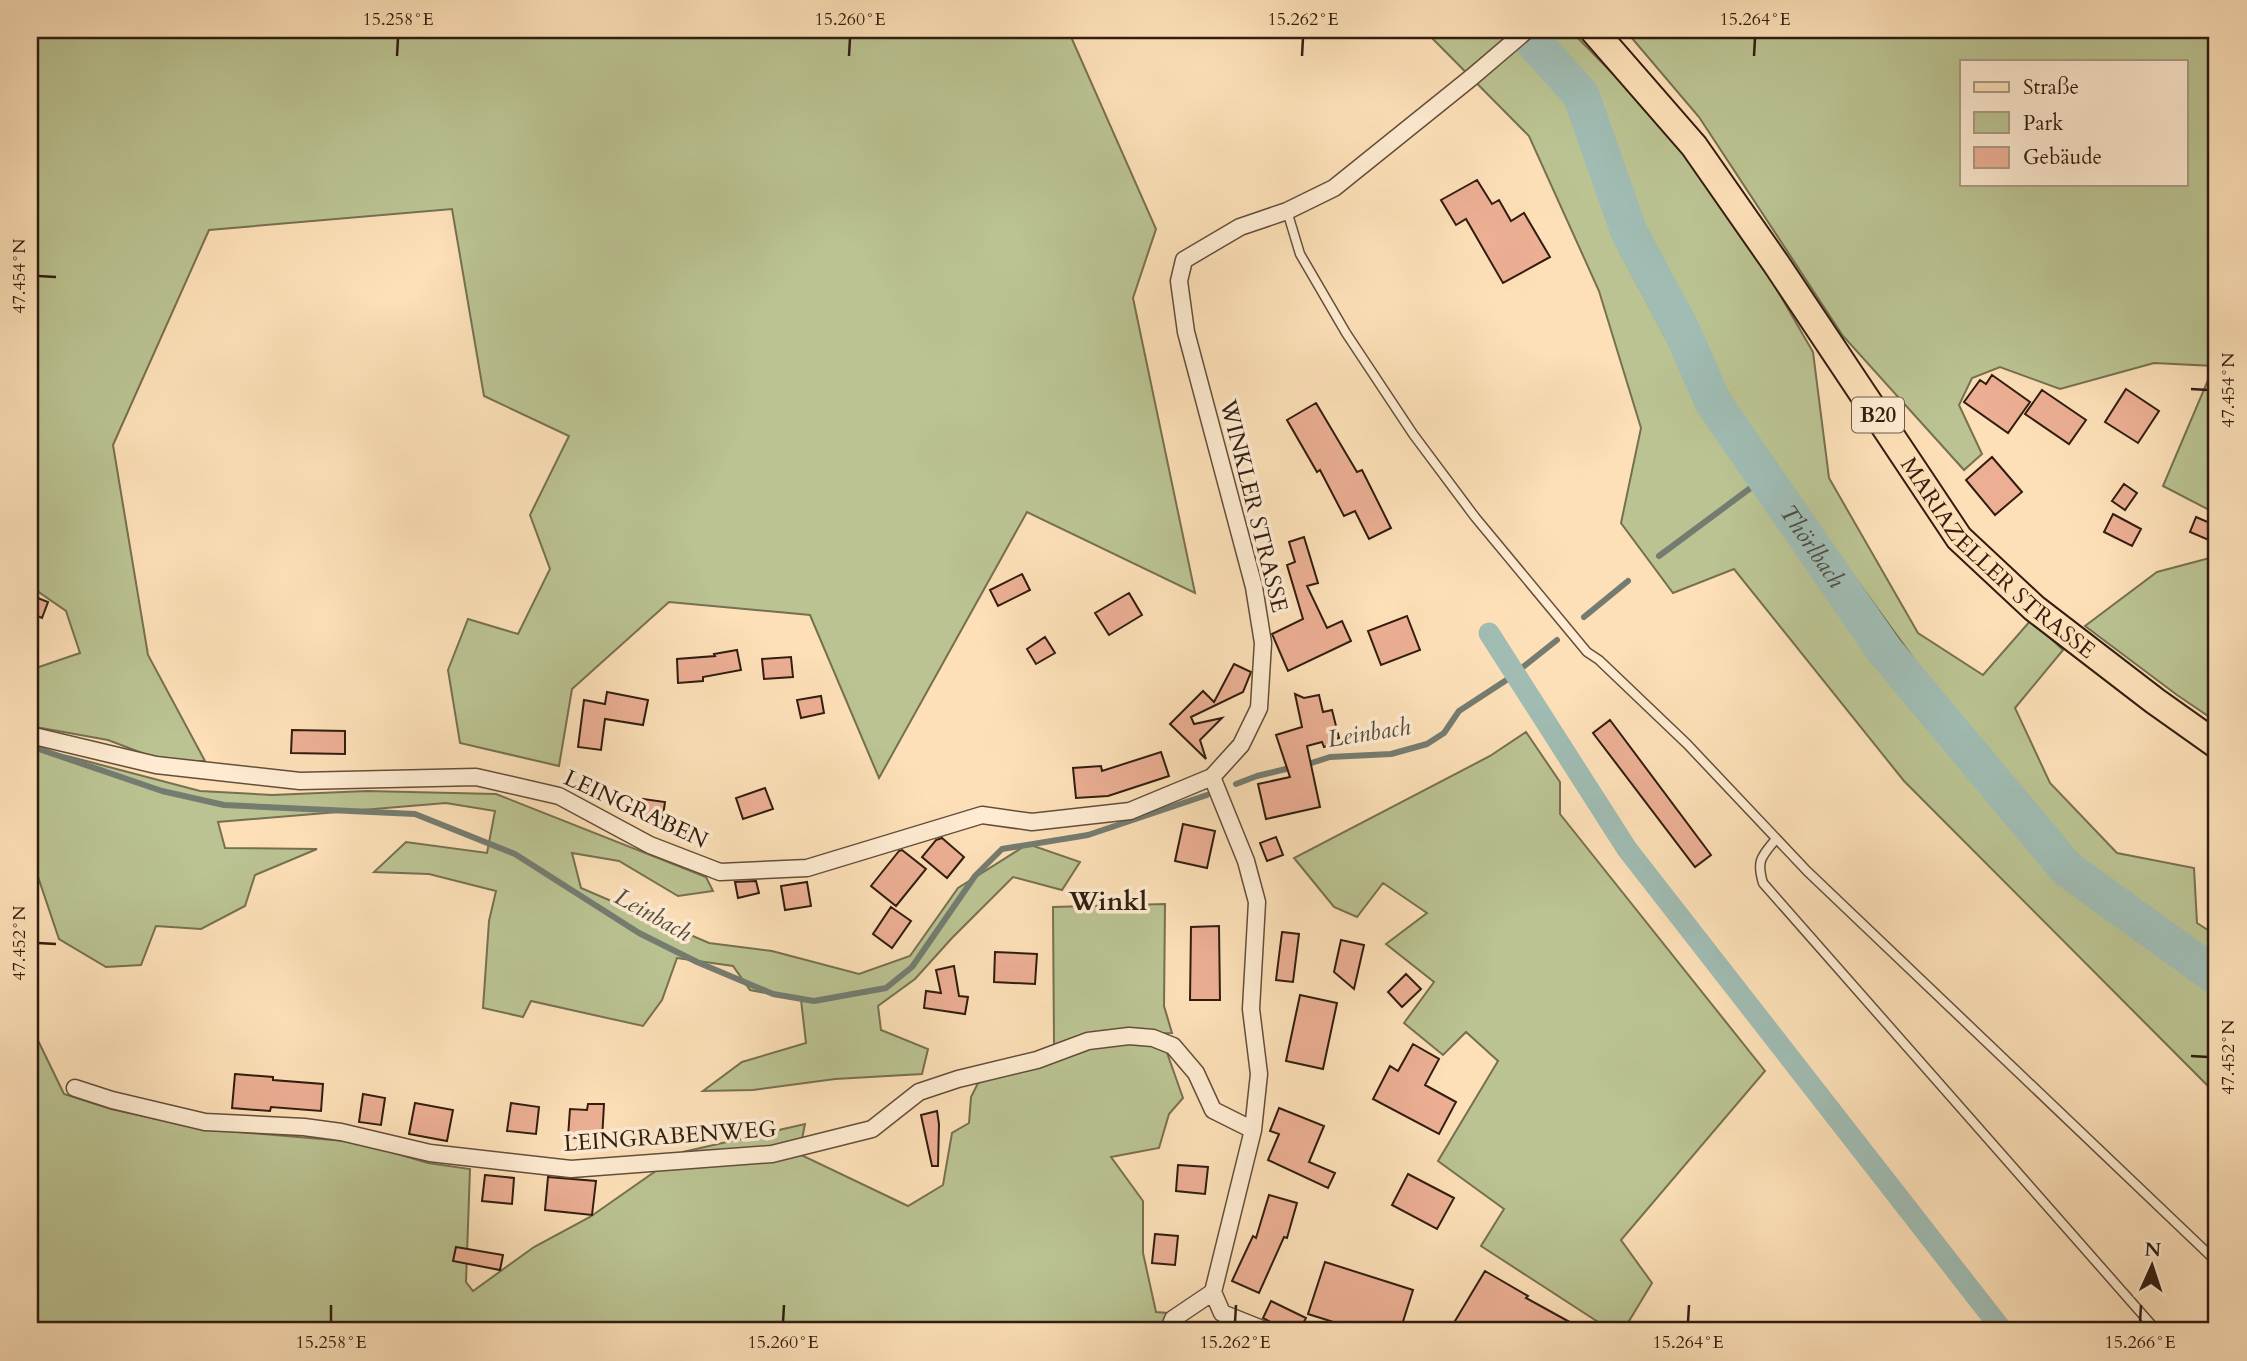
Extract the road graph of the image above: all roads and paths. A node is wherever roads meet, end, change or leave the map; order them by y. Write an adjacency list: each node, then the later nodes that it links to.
1 (1527, 30): 3 (street, WINKLER STRASSE)
2 (1593, 30): 5 (main road, MARIAZELLER STRASSE / B20)
3 (1287, 211): 6 (street, WINKLER STRASSE); 7 (lane)
4 (30, 736): 6 (street, LEINGRABEN)
5 (2217, 745)
6 (1212, 777): 9 (street)
7 (1776, 839): 10 (lane); 14 (lane)
8 (75, 1088): 9 (street, LEINGRABENWEG)
9 (1253, 1130): 11 (street)
10 (2217, 1262)
11 (1213, 1292): 12 (street); 13 (street)
12 (1168, 1331)
13 (1267, 1331)
14 (2157, 1331)

